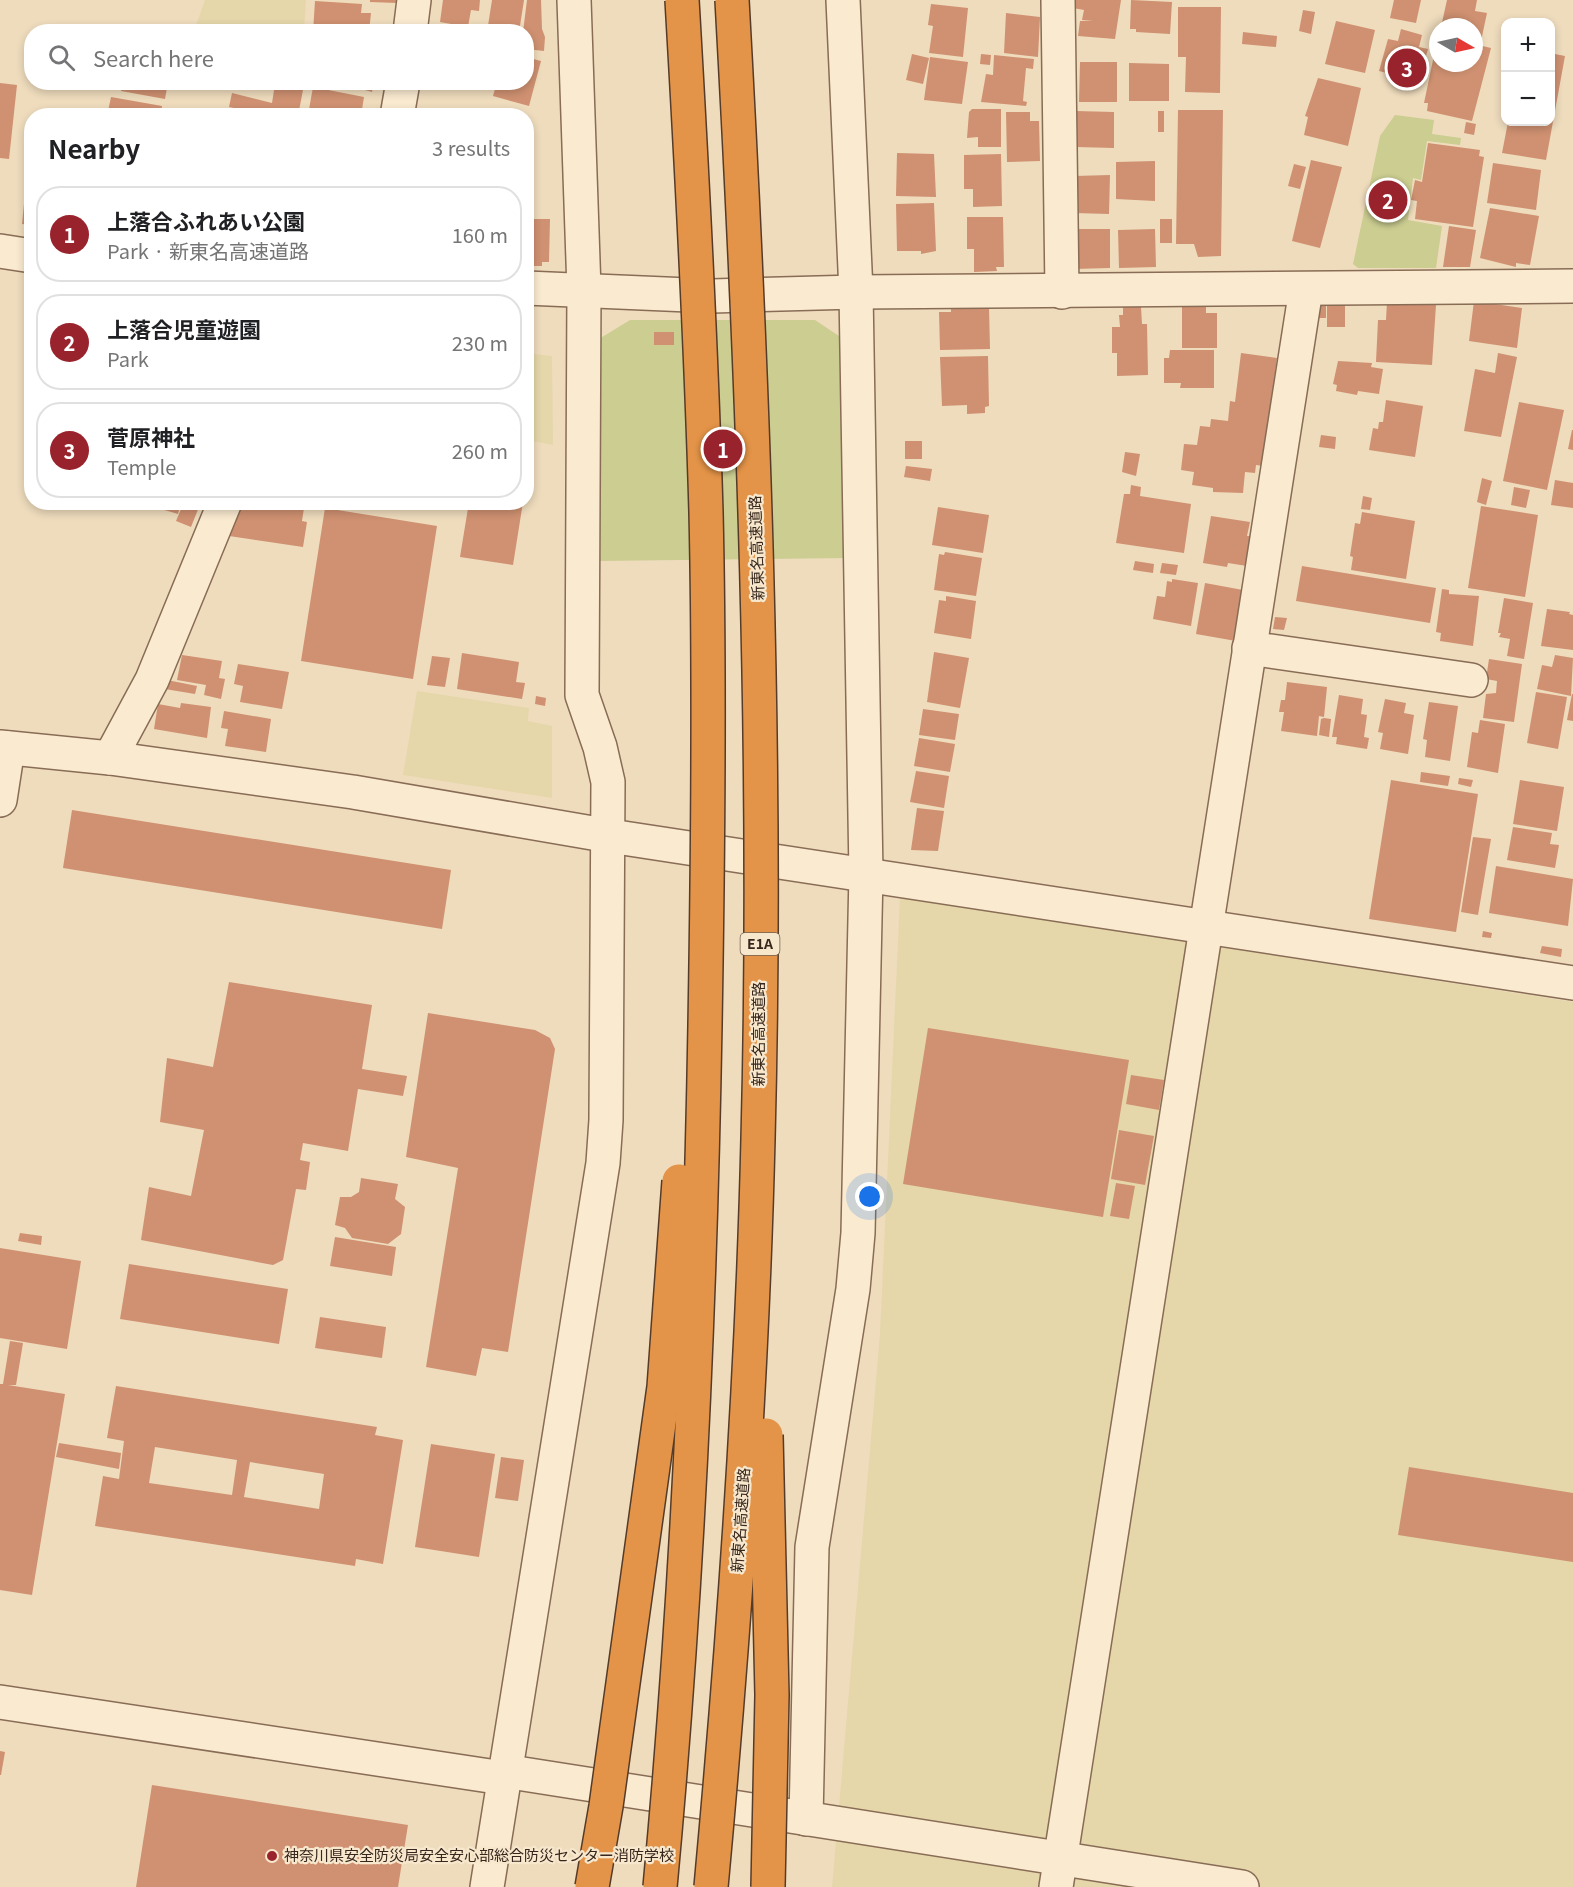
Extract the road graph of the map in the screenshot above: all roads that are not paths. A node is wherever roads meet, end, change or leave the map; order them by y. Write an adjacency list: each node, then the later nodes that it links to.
1 (414, 0): 7 (street)
2 (574, 0): 15 (street)
3 (682, 0): 19 (highway, bridge)
4 (732, 0): 29 (highway, 新東名高速道路 / E1A, bridge)
5 (843, 0): 16 (street)
6 (1058, 0): 17 (street)
7 (411, 24)
8 (401, 90): 9 (street)
9 (398, 108)
10 (0, 251): 11 (street)
11 (24, 255)
12 (1573, 286): 14 (street)
13 (534, 288): 15 (street)
14 (1306, 289): 17 (street); 20 (street)
15 (584, 290): 16 (street); 25 (street)
16 (856, 292): 17 (street); 26 (street)
17 (1062, 292)
18 (222, 510): 23 (street)
19 (706, 516): 35 (highway, bridge); 36 (highway, bridge)
20 (1249, 648): 21 (street); 27 (street)
21 (1471, 680)
22 (4, 747): 23 (street); 24 (street)
23 (110, 758): 25 (street)
24 (0, 800)
25 (610, 836): 26 (street); 31 (street)
26 (866, 874): 27 (street); 32 (street)
27 (1207, 928): 28 (street); 33 (street)
28 (1573, 983)
29 (758, 1139): 37 (highway, 新東名高速道路 / E1A, bridge); 38 (highway, bridge)
30 (0, 1702): 31 (street)
31 (504, 1775): 32 (street); 34 (street)
32 (806, 1819): 33 (street)
33 (1058, 1873): 39 (street)
34 (487, 1887)
35 (592, 1887)
36 (660, 1887)
37 (711, 1887)
38 (768, 1887)
39 (1242, 1887)

